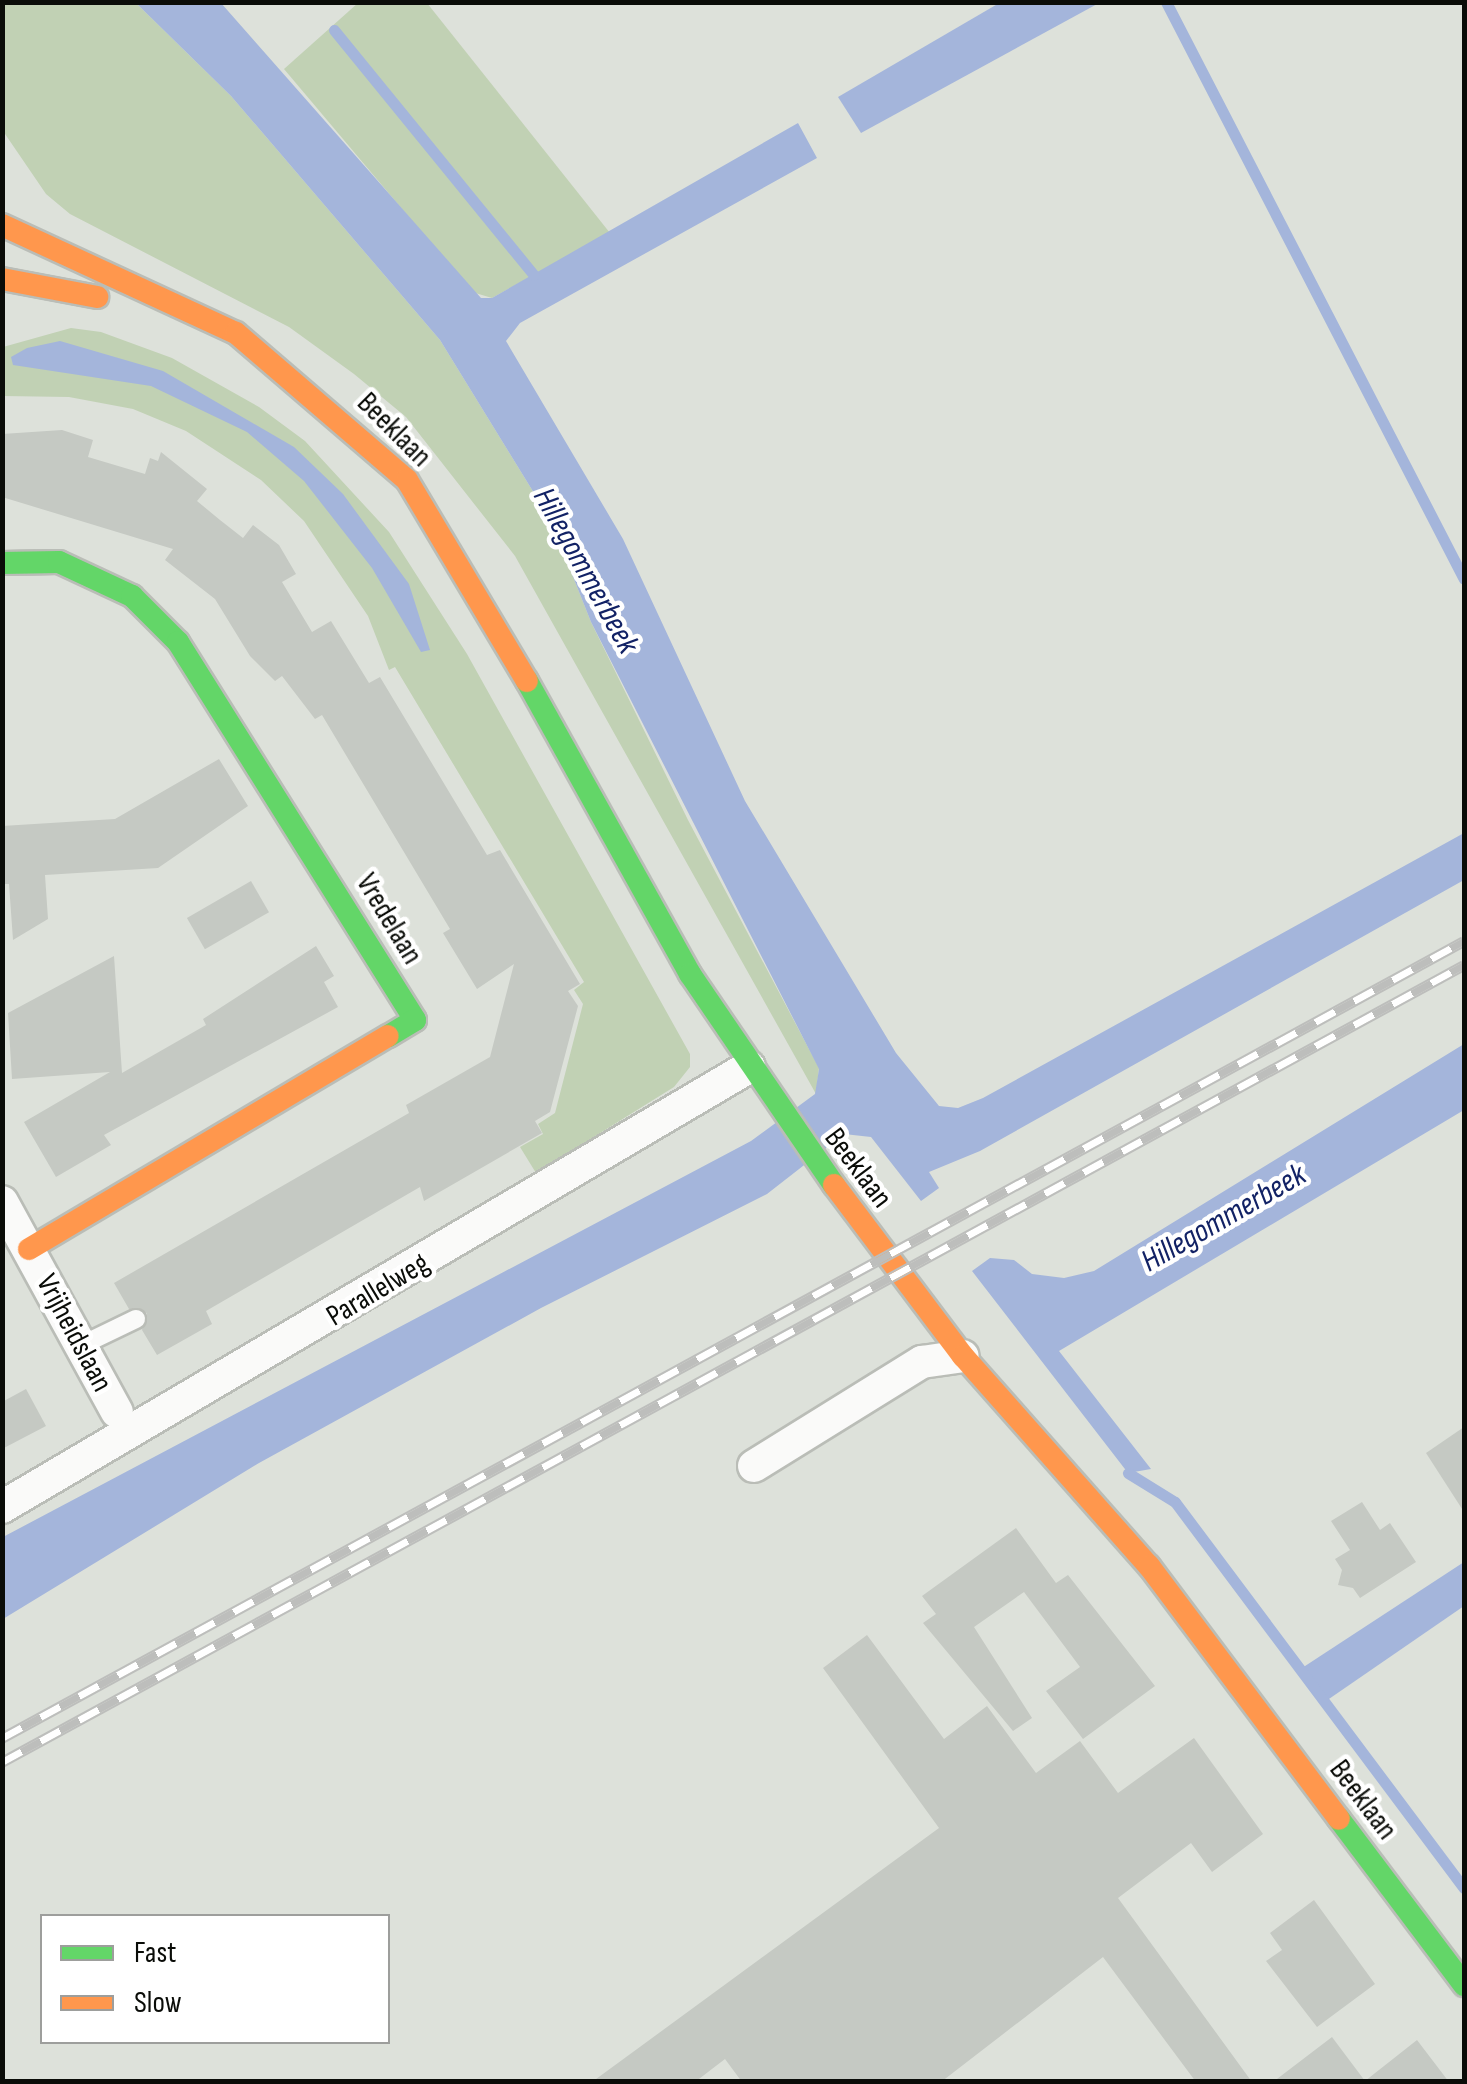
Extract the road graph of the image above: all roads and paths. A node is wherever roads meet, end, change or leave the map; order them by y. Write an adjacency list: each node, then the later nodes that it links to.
1 (2, 225): 3 (main road, Beeklaan)
2 (2, 279): 3 (main road, Beeklaan)
3 (259, 358): 5 (main road, Beeklaan)
4 (2, 564): 7 (main road, Vredelaan)
5 (750, 1067): 10 (main road, Beeklaan); 13 (street, Parallelweg)
6 (2, 1202): 7 (street, Vrijheidslaan)
7 (29, 1249): 9 (street, Vrijheidslaan)
8 (136, 1319): 9 (lane)
9 (82, 1346): 11 (street, Vrijheidslaan)
10 (963, 1356): 12 (street); 14 (main road, Beeklaan)
11 (117, 1412)
12 (754, 1466)
13 (2, 1507)
14 (1464, 1985)

